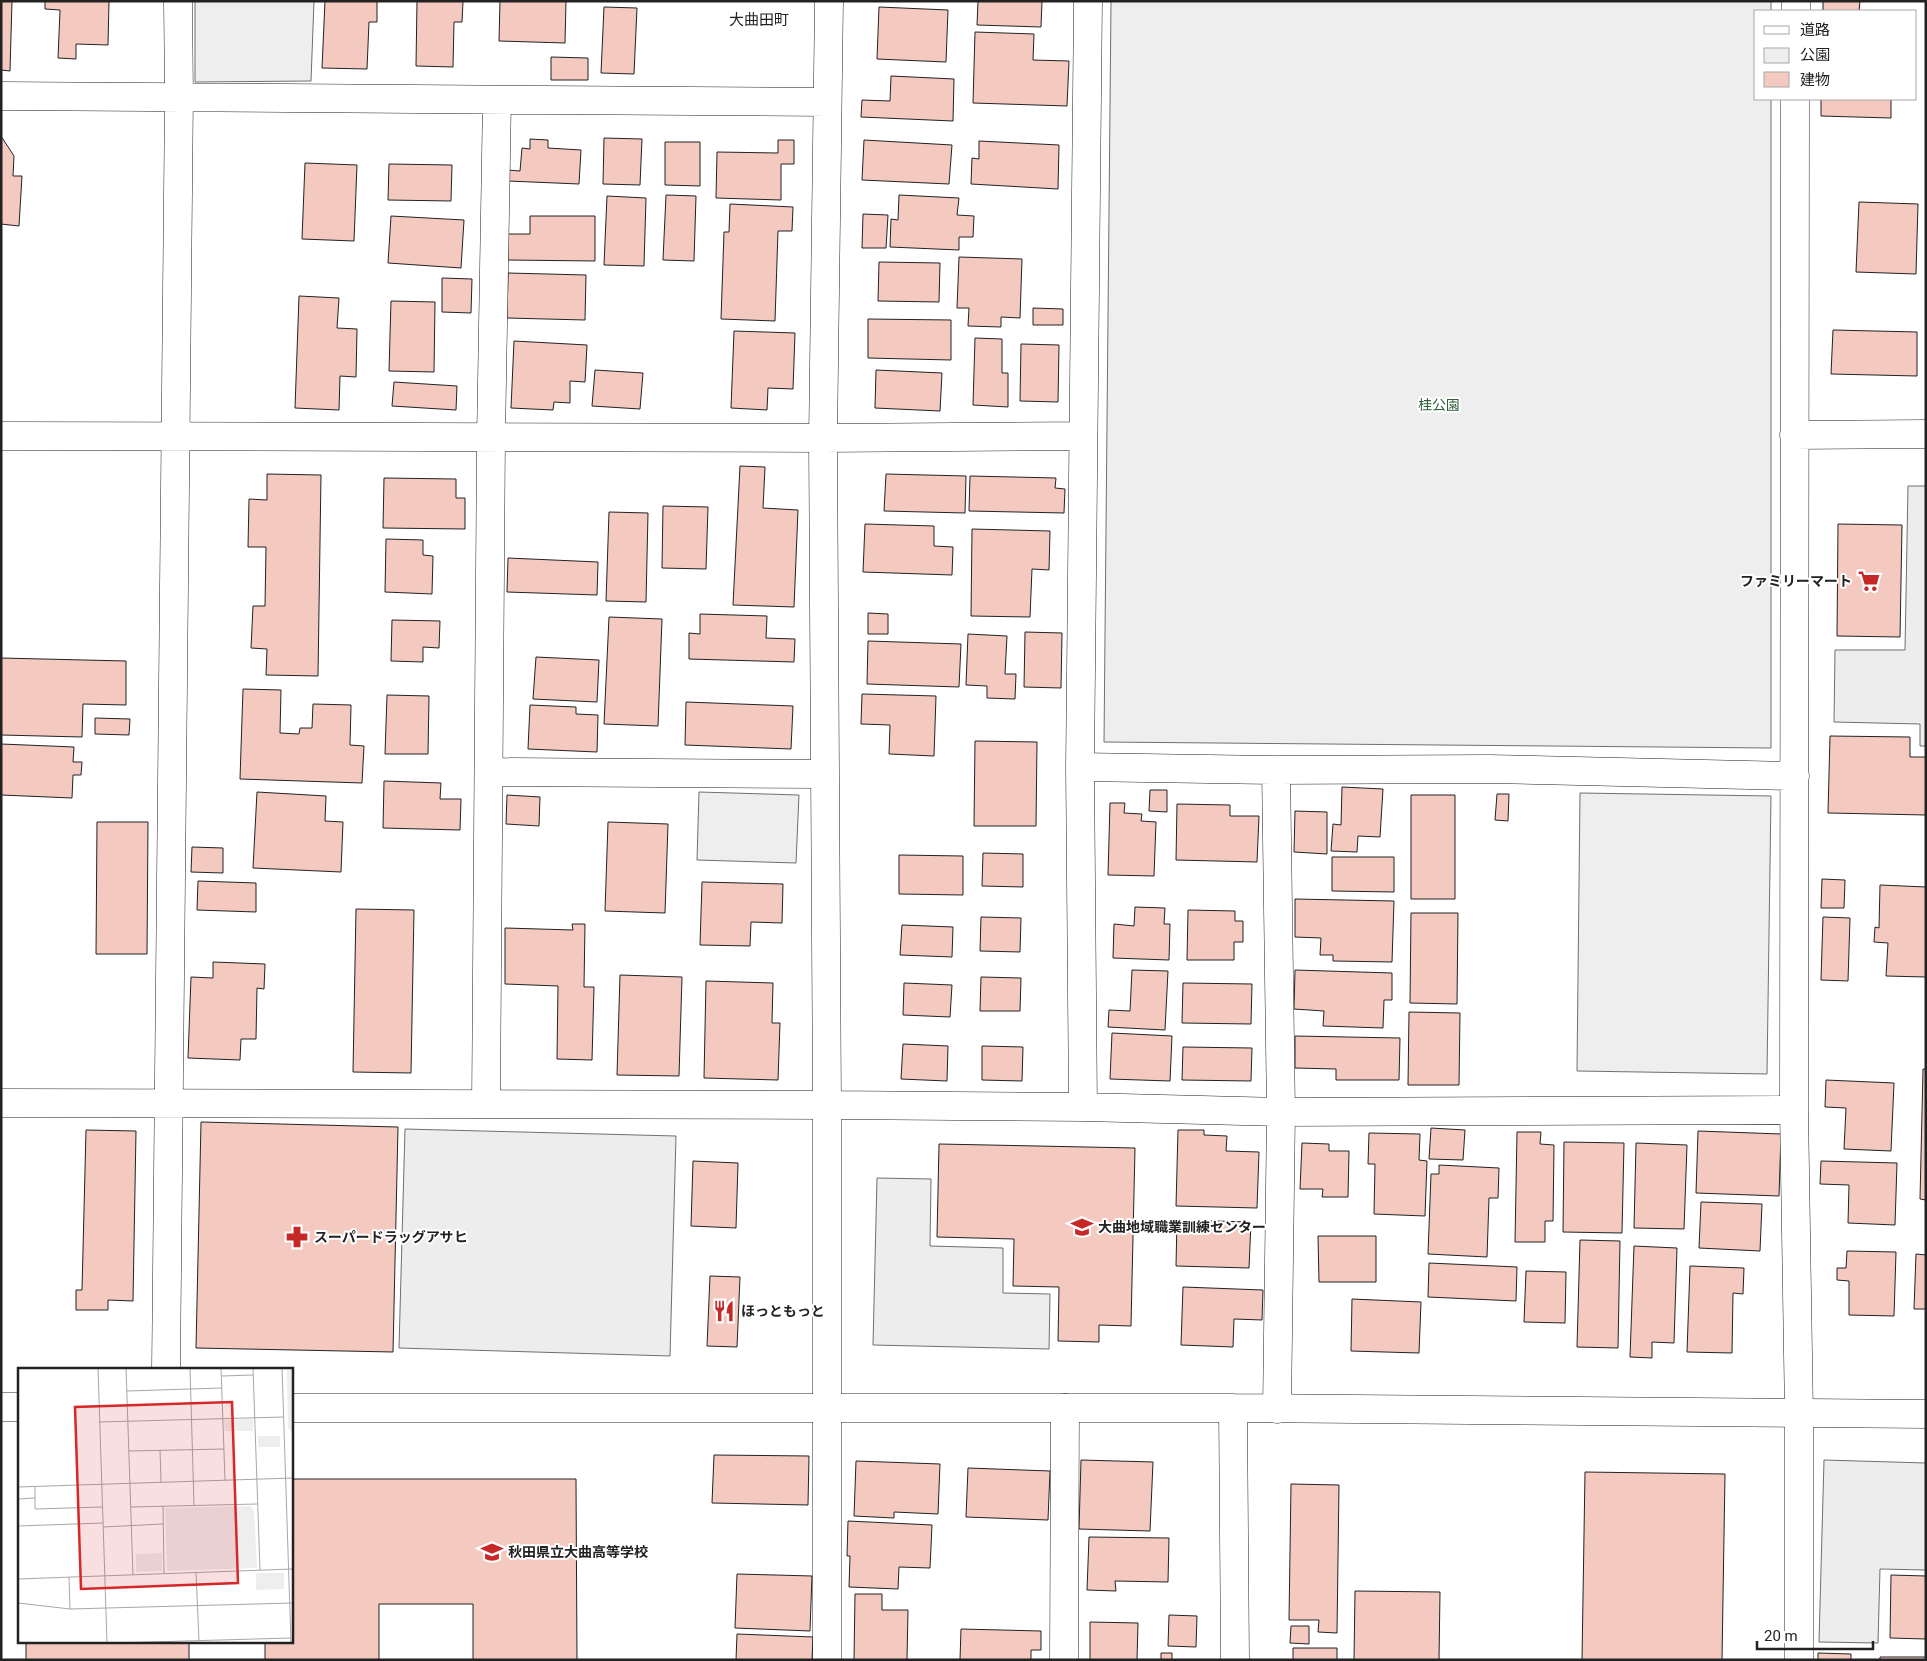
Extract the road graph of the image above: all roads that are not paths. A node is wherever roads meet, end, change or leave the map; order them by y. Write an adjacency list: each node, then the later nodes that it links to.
1 (178, 1): 5 (street)
2 (829, 1): 8 (street)
3 (1088, 1): 11 (street)
4 (1, 96): 5 (street)
5 (179, 96): 6 (street); 13 (street)
6 (497, 100): 8 (street); 14 (street)
7 (1795, 100): 12 (street)
8 (827, 102): 15 (street)
9 (1926, 434): 12 (street)
10 (1, 436): 13 (street)
11 (1083, 436): 15 (street); 16 (street)
12 (1794, 436): 20 (street)
13 (175, 437): 14 (street); 22 (street)
14 (492, 438): 15 (street); 18 (street)
15 (823, 438): 19 (street)
16 (1080, 767): 17 (street); 25 (street)
17 (1276, 770): 20 (street); 27 (street)
18 (489, 772): 19 (street); 23 (street)
19 (824, 774): 24 (street)
20 (1794, 776): 26 (street)
21 (1, 1103): 22 (street)
22 (169, 1103): 23 (street); 28 (street)
23 (486, 1104): 24 (street)
24 (827, 1105): 25 (street); 32 (street)
25 (1084, 1108): 27 (street)
26 (1794, 1110): 27 (street); 36 (street)
27 (1281, 1112): 35 (street)
28 (166, 1368)
29 (1, 1407): 30 (street)
30 (18, 1407)
31 (292, 1408): 32 (street)
32 (826, 1408): 33 (street); 38 (street)
33 (1064, 1408): 34 (street); 39 (street)
34 (1234, 1408): 35 (street); 40 (street)
35 (1277, 1409): 36 (street)
36 (1800, 1414): 37 (street); 41 (street)
37 (1926, 1414)
38 (827, 1660)
39 (1064, 1660)
40 (1235, 1660)
41 (1799, 1660)

